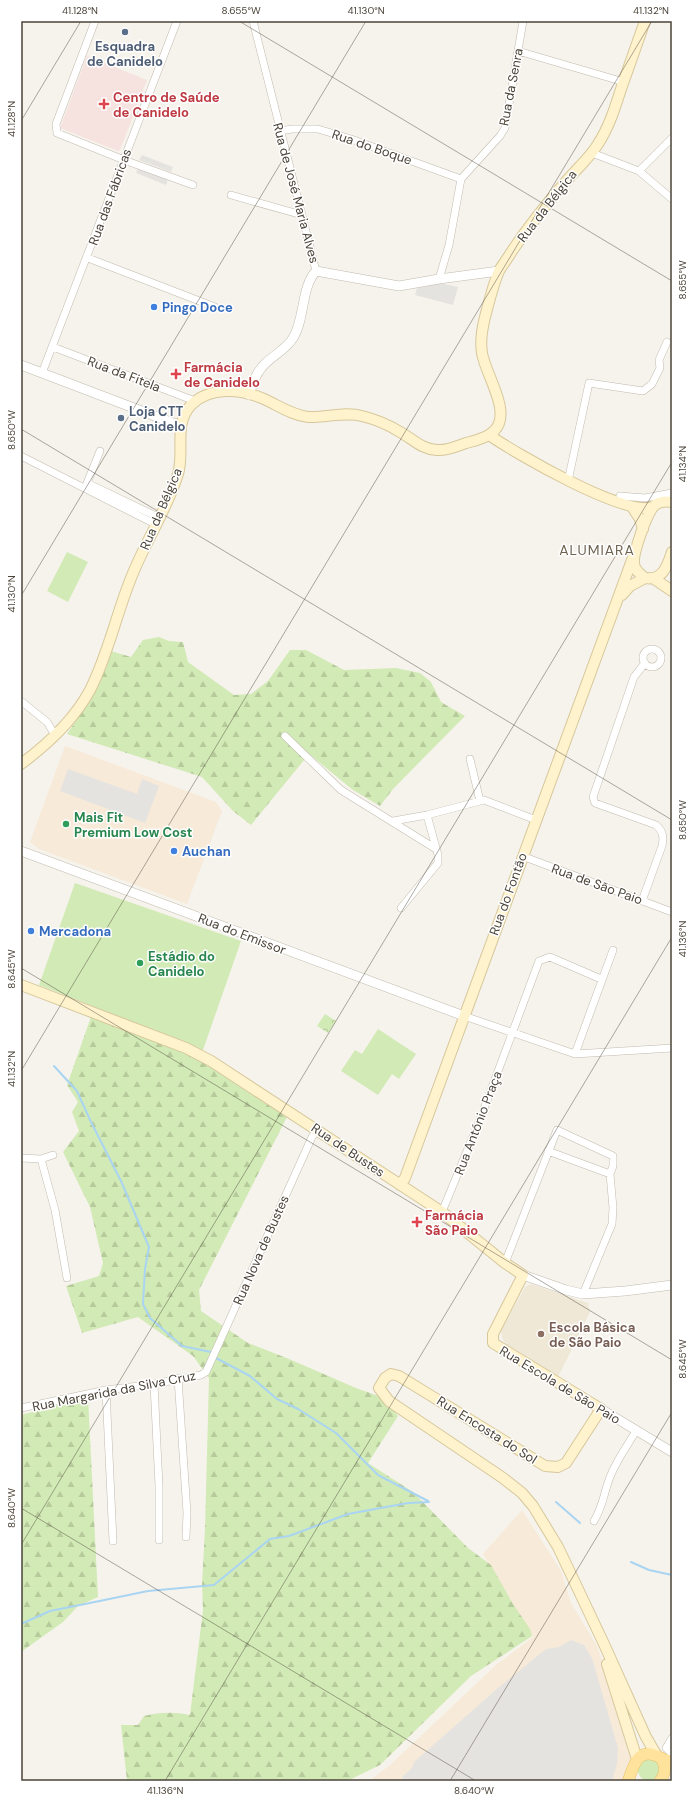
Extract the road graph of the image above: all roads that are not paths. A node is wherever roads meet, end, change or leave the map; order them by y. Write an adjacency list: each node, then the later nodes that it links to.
1 (95, 21): 11 (street)
2 (178, 21): 11 (street, Rua das Fábricas)
3 (253, 21): 8 (street, Rua de José Maria Alves)
4 (523, 21): 6 (street, Rua da Senra)
5 (645, 21): 7 (main road, Rua da Bélgica)
6 (518, 51): 7 (street); 13 (street, Rua da Senra)
7 (624, 82): 10 (main road, Rua da Bélgica)
8 (280, 131): 13 (street, Rua do Boque); 17 (street, Rua de José Maria Alves)
9 (672, 138): 12 (street)
10 (592, 153): 12 (street); 20 (main road, Rua da Bélgica)
11 (124, 160): 14 (street); 18 (street, Rua das Fábricas)
12 (639, 171): 16 (street)
13 (462, 179): 21 (street)
14 (193, 185)
15 (231, 195): 17 (street)
16 (672, 199)
17 (302, 215): 19 (street, Rua de José Maria Alves)
18 (88, 258): 22 (street); 24 (street, Rua das Fábricas)
19 (316, 271): 21 (street); 27 (street, Rua de José Maria Alves)
20 (499, 271): 21 (street); 30 (main road, Rua da Bélgica)
21 (439, 279)
22 (215, 307)
23 (667, 342): 33 (street)
24 (53, 347): 26 (street, Rua das Fábricas); 28 (street, Rua da Fitela)
25 (21, 365): 26 (street)
26 (42, 373): 29 (street)
27 (249, 395): 28 (main road, Rua da Bélgica); 30 (main road, Rua da Bélgica)
28 (195, 401): 29 (main road, Rua da Bélgica)
29 (181, 426): 40 (main road, Rua da Bélgica)
30 (489, 435): 33 (main road)
31 (100, 451): 40 (street)
32 (21, 456): 40 (street)
33 (568, 481): 39 (main road)
34 (672, 493): 35 (street)
35 (620, 496)
36 (672, 498): 38 (main road)
37 (672, 502): 38 (main road)
38 (657, 504): 39 (main road); 41 (main road, Rua do Fontão)
39 (632, 507): 41 (main road)
40 (158, 522): 51 (main road, Rua da Bélgica)
41 (644, 529): 42 (main road, Rua do Fontão)
42 (636, 549): 45 (main road); 48 (main road, Rua do Fontão)
43 (672, 552): 44 (main road)
44 (665, 569): 45 (main road, Rua do Fontão); 46 (main road)
45 (649, 578): 47 (main road); 48 (main road, Rua do Fontão)
46 (672, 586)
47 (672, 591)
48 (617, 603): 57 (main road, Rua do Fontão)
49 (645, 663): 62 (street)
50 (21, 701): 51 (street)
51 (55, 735): 54 (main road, Rua da Bélgica)
52 (285, 736): 58 (street)
53 (470, 759): 55 (street)
54 (21, 764)
55 (480, 801): 56 (street); 57 (street)
56 (427, 815): 58 (street); 59 (street)
57 (536, 820): 61 (main road, Rua do Fontão)
58 (393, 821): 59 (street)
59 (436, 849): 63 (street)
60 (21, 851): 68 (street, Rua do Emissor)
61 (522, 856): 62 (street, Rua de São Paio); 68 (main road, Rua do Fontão)
62 (642, 901): 64 (street, Rua de São Paio)
63 (401, 908)
64 (672, 912)
65 (613, 950): 66 (street)
66 (601, 979): 69 (street, Rua António Praça); 71 (street)
67 (21, 985): 72 (main road, Rua de Bustes)
68 (464, 1016): 69 (street); 78 (main road, Rua do Fontão)
69 (512, 1033): 71 (street); 79 (street, Rua António Praça)
70 (672, 1048): 71 (street)
71 (575, 1054)
72 (317, 1130): 78 (main road, Rua de Bustes); 85 (street, Rua Nova de Bustes)
73 (548, 1151): 77 (street); 77 (street); 80 (street)
74 (53, 1155): 76 (street)
75 (21, 1158): 76 (street)
76 (41, 1159): 82 (street)
77 (610, 1174): 84 (street)
78 (400, 1185): 79 (main road, Rua de Bustes)
79 (442, 1212): 80 (main road, Rua de Bustes)
80 (505, 1263): 81 (main road, Rua de Bustes)
81 (523, 1275): 84 (street, Rua de Bustes); 90 (main road, Rua Escola de São Paio)
82 (67, 1278)
83 (672, 1285): 84 (street, Rua de Bustes)
84 (583, 1294)
85 (206, 1372): 86 (street, Rua Margarida da Silva Cruz)
86 (178, 1378): 87 (street, Rua Margarida da Silva Cruz); 94 (street)
87 (154, 1384): 88 (street, Rua Margarida da Silva Cruz); 95 (street)
88 (106, 1390): 89 (street, Rua Margarida da Silva Cruz); 96 (street)
89 (21, 1408)
90 (601, 1409): 91 (street, Rua Escola de São Paio); 97 (main road, Rua Encosta do Sol)
91 (636, 1431): 92 (street, Rua Escola de São Paio); 93 (street)
92 (672, 1452)
93 (594, 1521)
94 (186, 1536)
95 (159, 1540)
96 (114, 1541)
97 (592, 1620): 100 (main road); 102 (main road)
98 (672, 1738): 99 (street)
99 (672, 1752)
100 (659, 1757): 101 (main road); 102 (main road); 106 (main road)
101 (672, 1761)
102 (635, 1762): 104 (main road); 105 (main road)
103 (672, 1772): 106 (main road)
104 (628, 1781)
105 (638, 1781)
106 (660, 1781)

